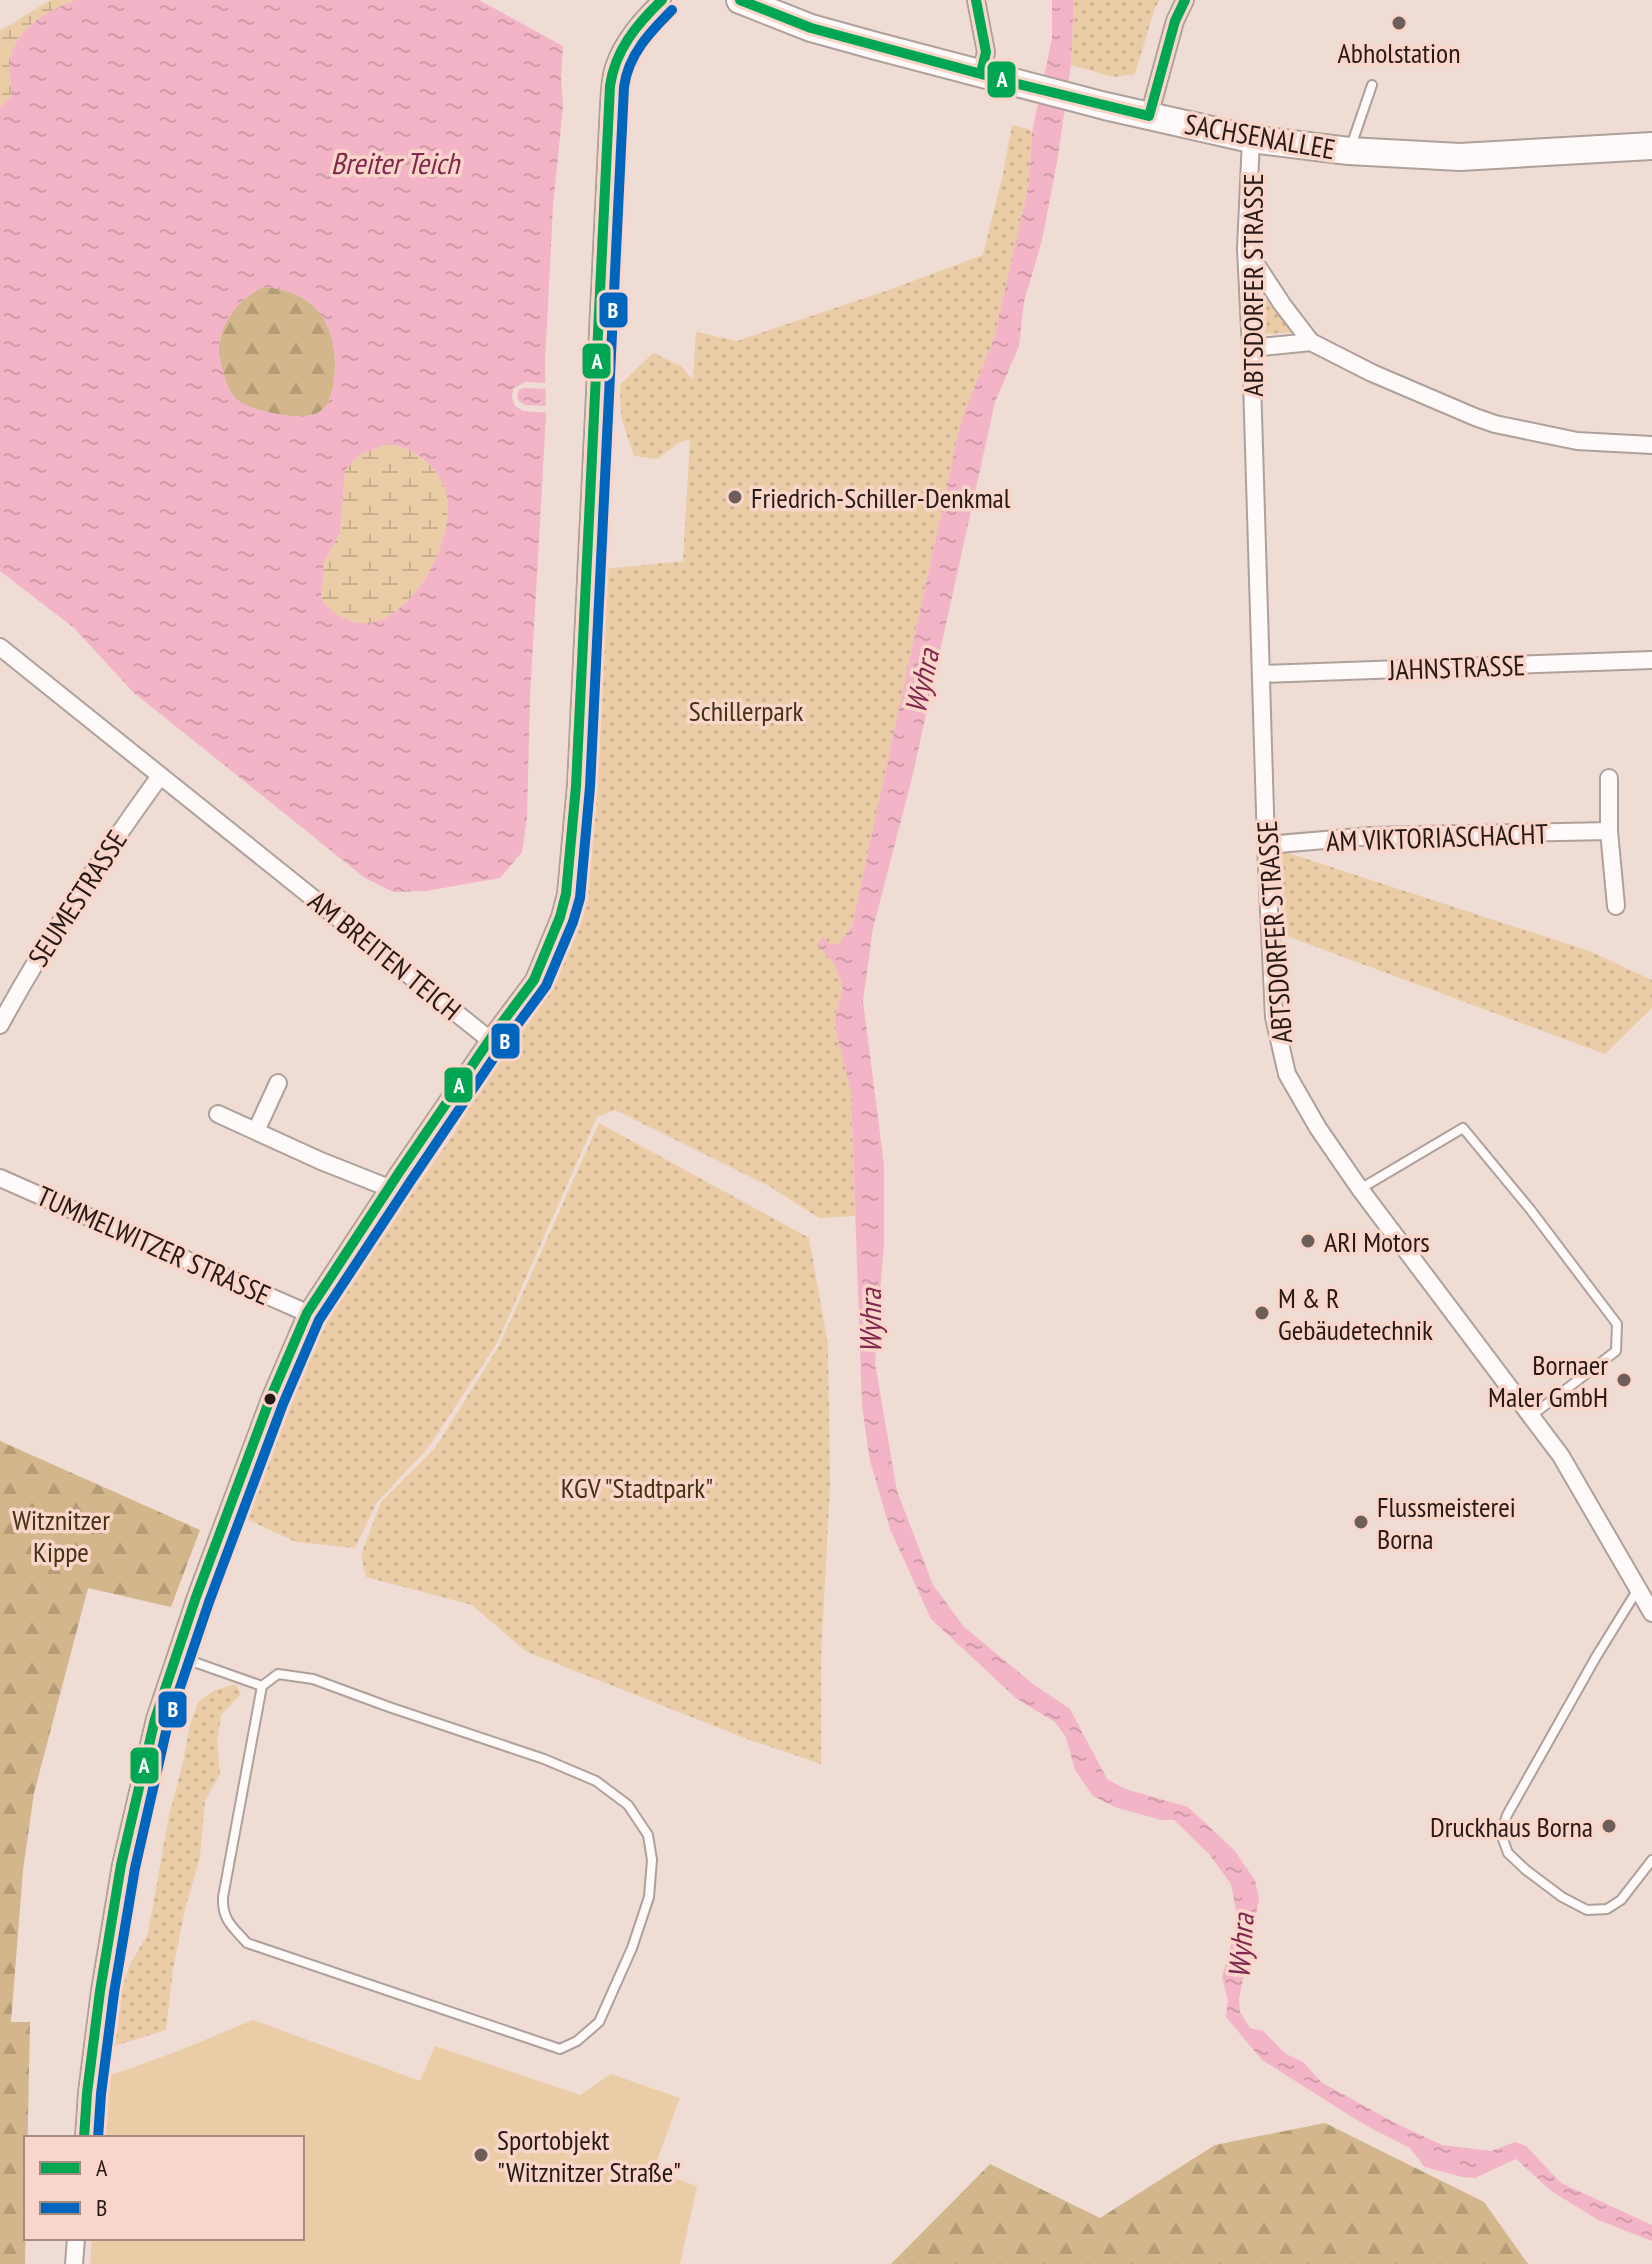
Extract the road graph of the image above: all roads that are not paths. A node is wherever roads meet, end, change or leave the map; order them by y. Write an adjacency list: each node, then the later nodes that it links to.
1 (662, 0): 24 (street, AM BREITEN TEICH)
2 (740, 0): 5 (main road, SACHSENALLEE)
3 (976, 0): 5 (street)
4 (1185, 0): 7 (street)
5 (981, 73): 7 (main road, SACHSENALLEE)
6 (1372, 85): 10 (lane)
7 (1149, 116): 8 (main road, SACHSENALLEE)
8 (1251, 139): 10 (main road, SACHSENALLEE); 11 (street, ABTSDORFER STRASSE)
9 (1652, 146): 10 (main road, SACHSENALLEE)
10 (1349, 151)
11 (1246, 249): 12 (street); 13 (street, ABTSDORFER STRASSE)
12 (1311, 342): 13 (street); 14 (street)
13 (1251, 348): 17 (street, ABTSDORFER STRASSE)
14 (1652, 445)
15 (0, 647): 18 (street, AM BREITEN TEICH)
16 (1652, 660): 17 (street, JAHNSTRASSE)
17 (1261, 674): 21 (street, ABTSDORFER STRASSE)
18 (160, 776): 23 (street, SEUMESTRASSE); 24 (street, AM BREITEN TEICH)
19 (1609, 778): 20 (street)
20 (1609, 831): 21 (street, AM VIKTORIASCHACHT); 22 (street)
21 (1266, 845): 30 (street, ABTSDORFER STRASSE)
22 (1616, 906)
23 (0, 1025)
24 (490, 1040): 29 (street)
25 (278, 1083): 27 (street)
26 (218, 1114): 27 (street)
27 (256, 1131): 29 (street)
28 (0, 1178): 31 (street, TUMMELWITZER STRASSE)
29 (389, 1188): 31 (street)
30 (1360, 1189): 32 (street, ABTSDORFER STRASSE); 32 (lane)
31 (307, 1313): 35 (street)
32 (1531, 1416): 33 (street, ABTSDORFER STRASSE)
33 (1638, 1589): 34 (street, ABTSDORFER STRASSE); 37 (lane)
34 (1652, 1613)
35 (175, 1655): 36 (lane); 38 (street)
36 (262, 1686): 36 (lane)
37 (1652, 1860)
38 (84, 2136)
39 (76, 2240): 40 (street)
40 (74, 2264)

